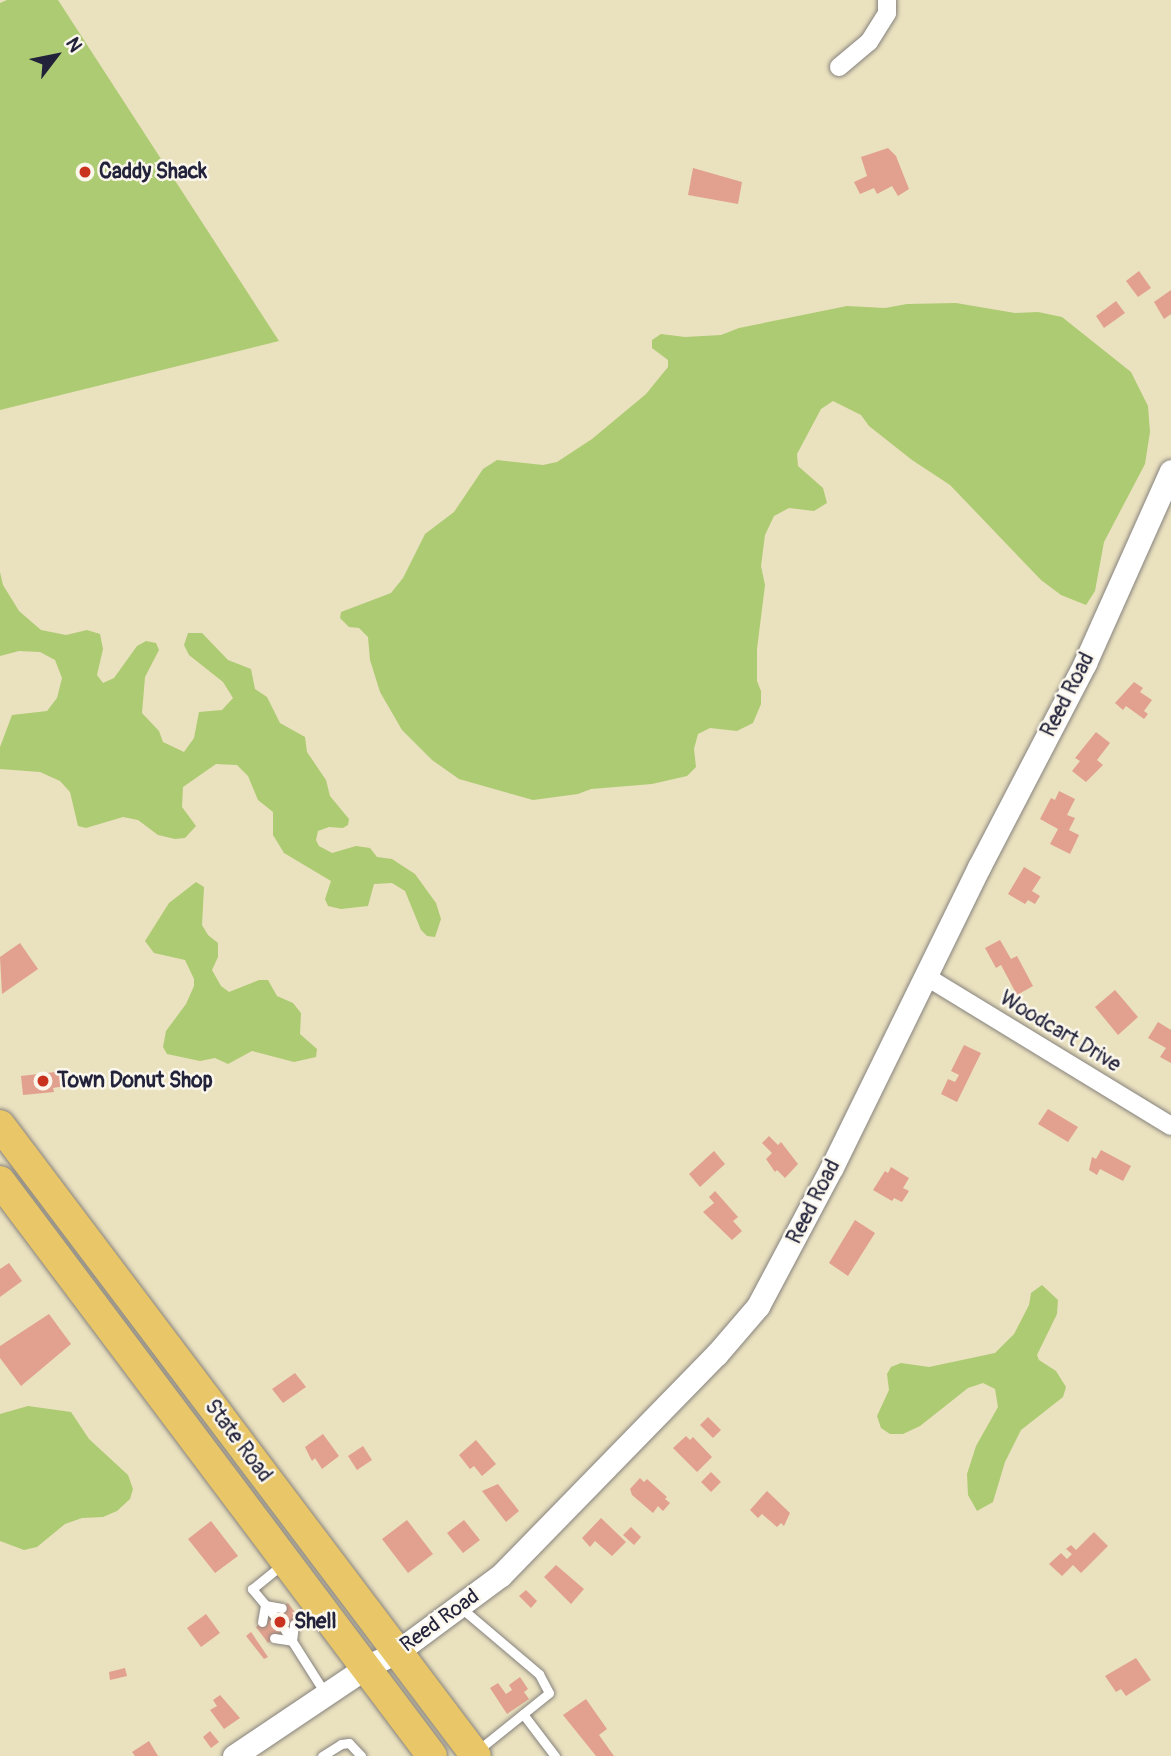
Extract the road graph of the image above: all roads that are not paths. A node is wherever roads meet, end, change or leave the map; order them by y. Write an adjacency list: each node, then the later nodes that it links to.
1 (887, 0): 2 (street)
2 (839, 67)
3 (1171, 471): 4 (street, Reed Road)
4 (927, 977): 6 (street, Woodcart Drive); 10 (street, Reed Road)
5 (0, 1125): 18 (main road, State Road)
6 (1171, 1126)
7 (0, 1181): 8 (main road, State Road)
8 (288, 1560): 9 (lane); 19 (main road, State Road)
9 (265, 1605): 11 (lane); 12 (lane); 13 (lane)
10 (460, 1607): 18 (street, Reed Road); 21 (lane)
11 (282, 1608)
12 (273, 1615)
13 (262, 1622)
14 (294, 1624): 17 (lane)
15 (285, 1630): 17 (lane)
16 (274, 1638): 17 (lane)
17 (292, 1641): 20 (lane)
18 (397, 1652): 19 (street, Reed Road); 22 (main road, State Road)
19 (368, 1667): 20 (street, Reed Road); 26 (main road, State Road)
20 (326, 1695): 23 (street, Reed Road)
21 (523, 1714): 22 (lane); 27 (lane)
22 (475, 1755)
23 (234, 1756)
24 (322, 1756): 25 (lane)
25 (361, 1756)
26 (432, 1756)
27 (555, 1756)

